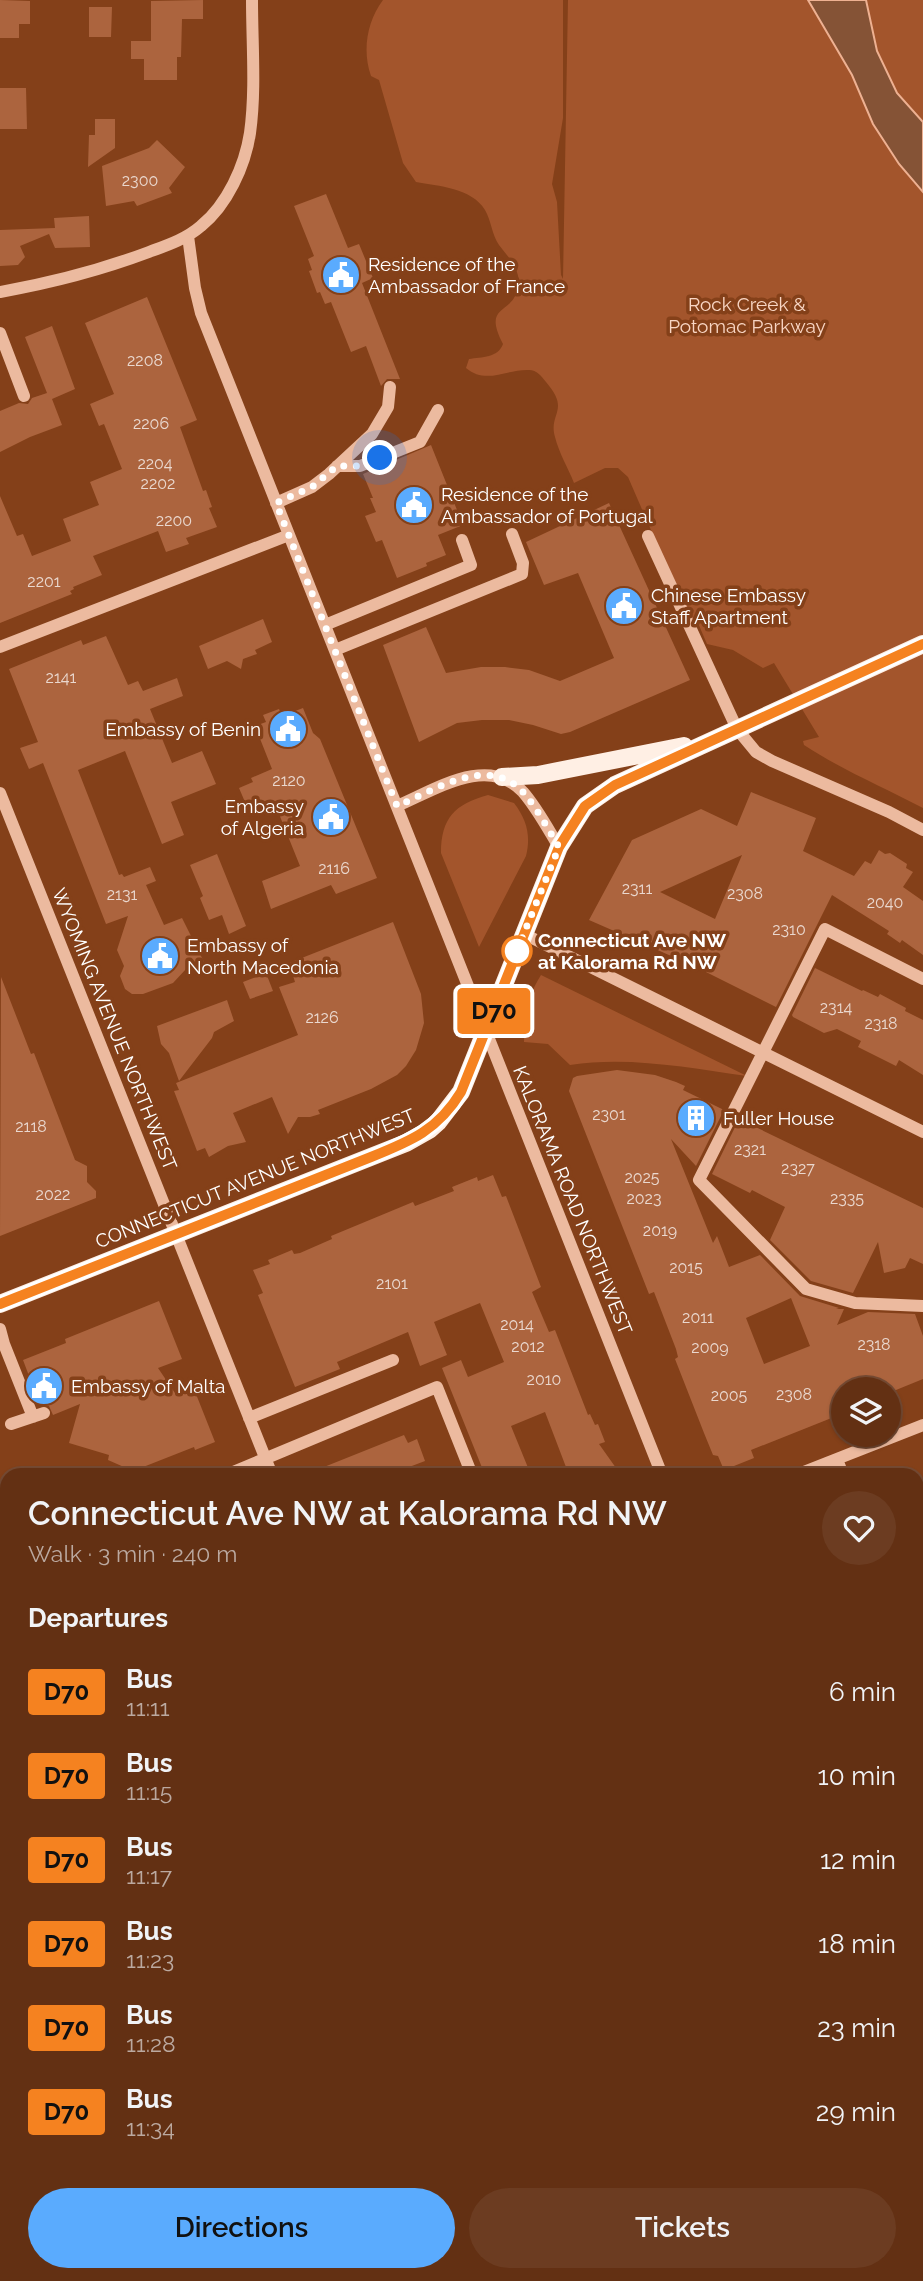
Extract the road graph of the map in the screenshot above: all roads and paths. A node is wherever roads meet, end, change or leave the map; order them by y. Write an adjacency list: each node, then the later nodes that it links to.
1 (252, 0): 2 (street)
2 (188, 236): 3 (street); 9 (street, KALORAMA ROAD NORTHWEST)
3 (0, 292)
4 (0, 332): 6 (street)
5 (390, 387): 8 (street)
6 (24, 396)
7 (438, 410): 8 (street)
8 (337, 466): 9 (street)
9 (276, 503): 11 (street, KALORAMA ROAD NORTHWEST)
10 (512, 534): 17 (street)
11 (289, 535): 14 (street, KALORAMA ROAD NORTHWEST); 16 (street)
12 (648, 536): 18 (street)
13 (462, 540): 14 (street)
14 (325, 625): 17 (street, KALORAMA ROAD NORTHWEST)
15 (923, 644): 18 (main road, CONNECTICUT AVENUE NORTHWEST)
16 (0, 646)
17 (335, 650): 22 (street, KALORAMA ROAD NORTHWEST)
18 (737, 729): 19 (main road, CONNECTICUT AVENUE NORTHWEST); 23 (street)
19 (715, 740): 20 (main road); 24 (main road, CONNECTICUT AVENUE NORTHWEST)
20 (502, 777): 22 (street); 24 (street)
21 (0, 793): 30 (street, WYOMING AVENUE NORTHWEST)
22 (397, 806): 27 (street, KALORAMA ROAD NORTHWEST)
23 (923, 830)
24 (559, 847): 25 (main road, CONNECTICUT AVENUE NORTHWEST)
25 (524, 934): 27 (main road, CONNECTICUT AVENUE NORTHWEST); 28 (street)
26 (923, 979): 28 (street)
27 (485, 1033): 30 (main road, CONNECTICUT AVENUE NORTHWEST); 43 (street, KALORAMA ROAD NORTHWEST)
28 (765, 1053): 29 (street); 32 (street)
29 (923, 1132)
30 (176, 1234): 31 (main road, CONNECTICUT AVENUE NORTHWEST); 35 (street, WYOMING AVENUE NORTHWEST)
31 (0, 1304)
32 (923, 1306)
33 (0, 1329): 36 (street)
34 (393, 1360): 35 (street)
35 (249, 1418): 38 (street, WYOMING AVENUE NORTHWEST)
36 (11, 1423)
37 (923, 1425): 39 (street)
38 (265, 1458): 40 (street); 41 (street, WYOMING AVENUE NORTHWEST); 42 (street)
39 (836, 1459): 44 (street); 45 (street)
40 (242, 1468)
41 (269, 1468)
42 (469, 1468)
43 (659, 1468)
44 (814, 1468)
45 (840, 1468)

